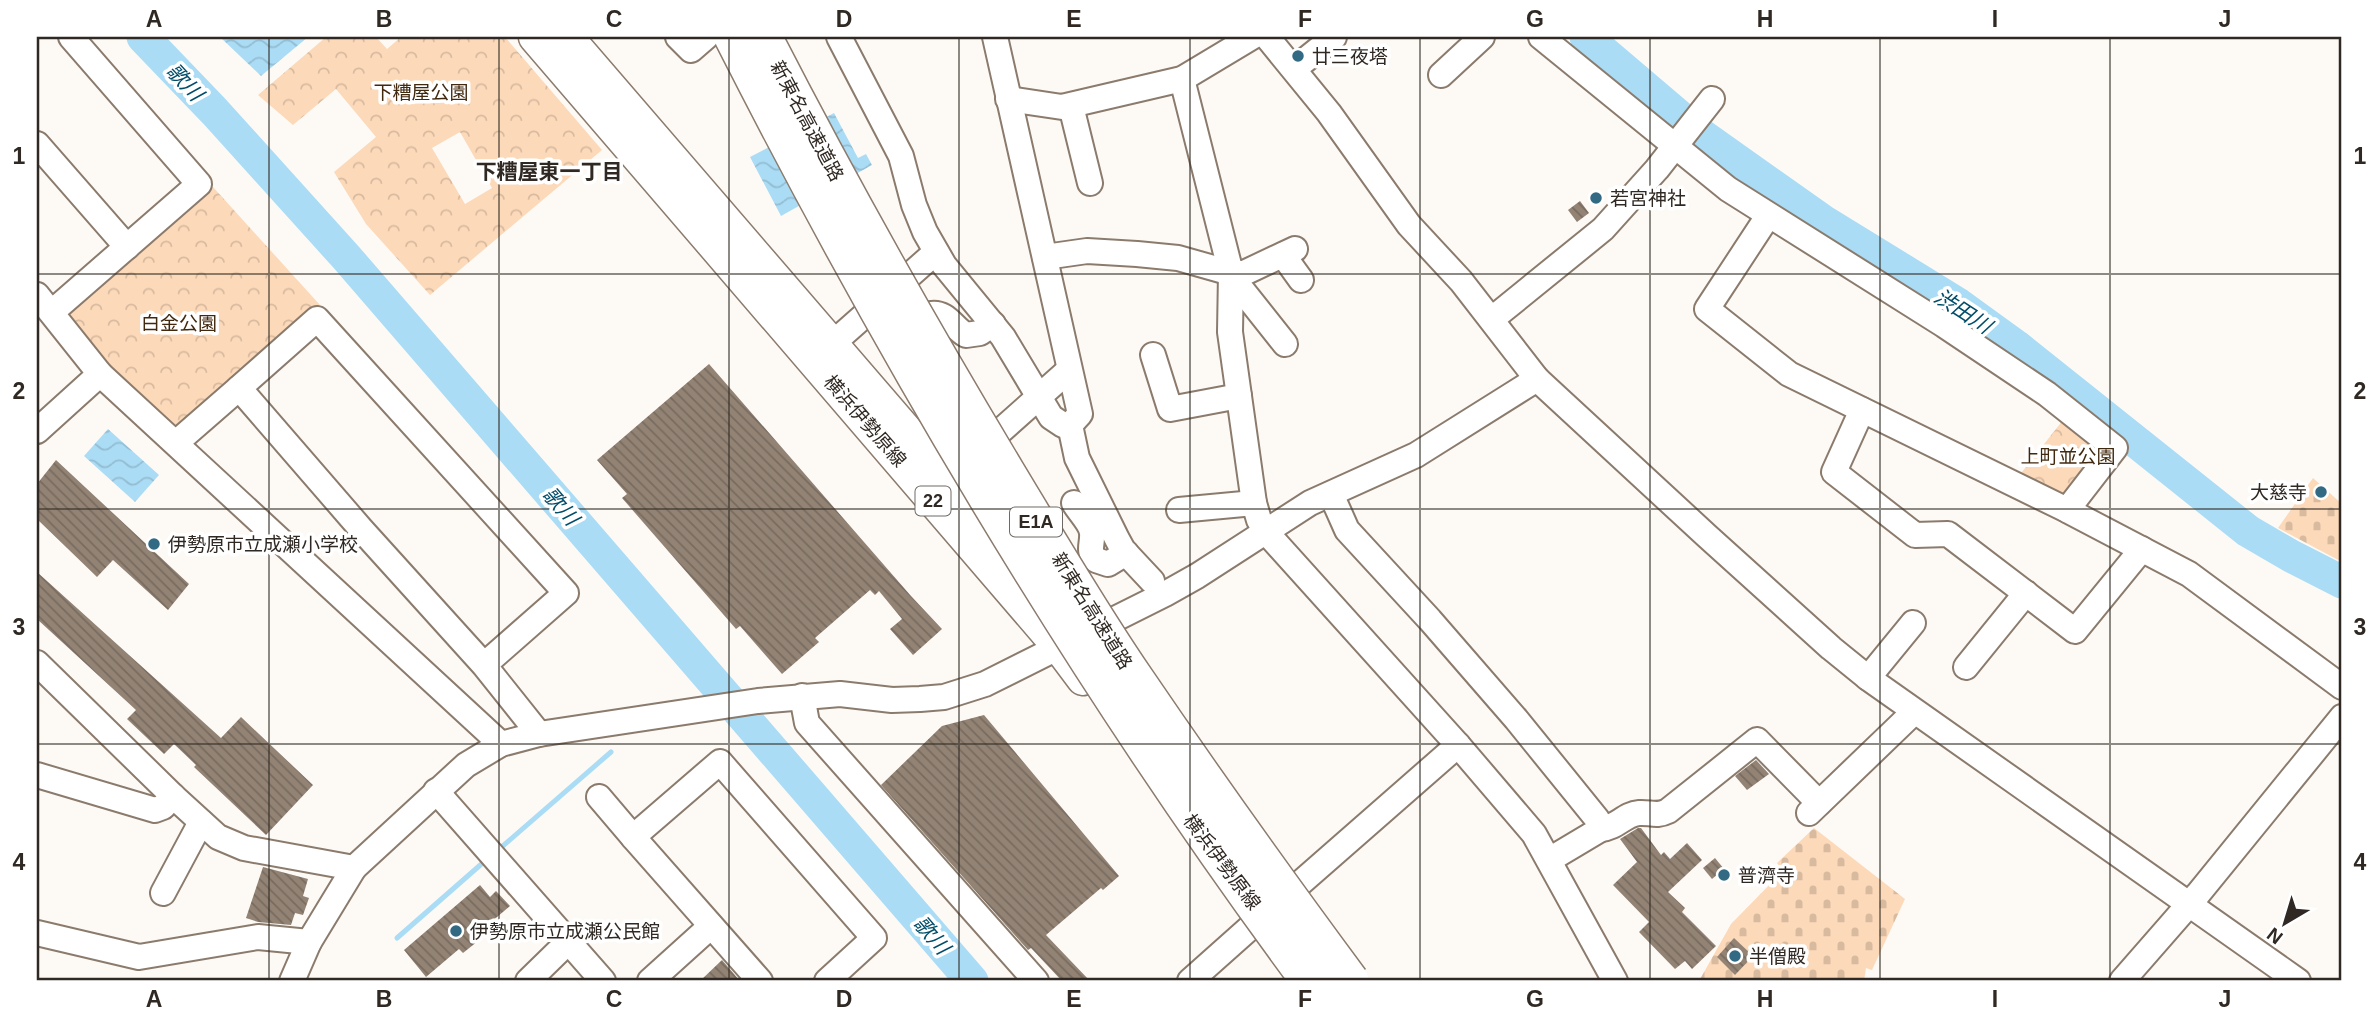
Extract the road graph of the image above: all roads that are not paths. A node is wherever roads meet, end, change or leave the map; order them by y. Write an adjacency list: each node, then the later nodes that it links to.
1 (71, 37): 25 (street)
2 (535, 37): 59 (main road, 横浜伊勢原線 / 22)
3 (567, 37): 34 (main road, 横浜伊勢原線 / 22)
4 (678, 37): 5 (street)
5 (706, 37)
6 (733, 37): 96 (highway, 新東名高速道路 / E1A, bridge)
7 (763, 37): 98 (highway, 新東名高速道路 / E1A, bridge)
8 (839, 37): 26 (street)
9 (995, 37): 18 (street)
10 (1252, 37): 17 (street)
11 (1267, 37): 15 (street)
12 (1334, 37): 15 (street)
13 (1482, 37): 16 (street)
14 (1541, 37): 22 (street)
15 (1294, 69): 32 (street)
16 (1441, 75)
17 (1182, 79): 20 (street); 28 (street)
18 (1008, 99): 20 (street); 27 (street)
19 (1712, 99): 22 (street)
20 (1071, 106): 23 (street)
21 (37, 144): 25 (street)
22 (1678, 144): 24 (street); 32 (street)
23 (1090, 183)
24 (1768, 216): 43 (street); 52 (street)
25 (127, 247): 30 (street)
26 (936, 252): 33 (street); 34 (street)
27 (1045, 257): 28 (street); 37 (street)
28 (1231, 275): 29 (street); 35 (street); 42 (street)
29 (1301, 280)
30 (44, 304): 38 (street)
31 (930, 314): 33 (street)
32 (1492, 319): 39 (street)
33 (993, 324): 41 (street)
34 (832, 344): 47 (main road, 横浜伊勢原線 / 22)
35 (1285, 344)
36 (1153, 355): 42 (street)
37 (1069, 370): 41 (street); 45 (street)
38 (100, 374): 44 (street); 46 (street)
39 (1537, 379): 48 (street); 63 (street)
40 (239, 388): 46 (street); 61 (street); 61 (street)
41 (1039, 396): 45 (street); 47 (street)
42 (1239, 396): 50 (street)
43 (1861, 410): 52 (street); 57 (street)
44 (40, 421)
45 (1070, 425): 55 (street)
46 (177, 442): 69 (street)
47 (947, 478): 59 (main road, 横浜伊勢原線 / 22)
48 (1331, 494): 53 (street); 76 (street)
49 (1074, 503): 55 (street)
50 (1254, 503): 51 (street); 53 (street)
51 (1179, 510)
52 (2067, 510): 54 (street)
53 (1266, 532): 59 (street); 70 (street)
54 (2142, 549): 57 (street); 64 (street)
55 (1125, 553): 56 (street)
56 (1152, 581)
57 (2026, 593): 62 (street)
58 (1913, 623): 63 (street)
59 (1071, 641): 65 (street); 82 (main road, 横浜伊勢原線 / 22)
60 (37, 663): 73 (street)
61 (484, 665): 68 (street)
62 (1966, 667)
63 (1868, 678): 66 (street)
64 (2342, 687)
65 (802, 696): 68 (street); 94 (street)
66 (1914, 712): 76 (street); 81 (street)
67 (2342, 717): 81 (street)
68 (539, 734): 69 (street)
69 (500, 744): 72 (street)
70 (1458, 746): 78 (street); 82 (street)
71 (37, 775): 73 (street)
72 (436, 791): 79 (street); 86 (street)
73 (173, 796): 75 (street)
74 (598, 797): 77 (street)
75 (201, 822): 79 (street); 80 (street)
76 (1601, 829): 78 (street)
77 (633, 837): 83 (street); 93 (street)
78 (1549, 860): 87 (street)
79 (354, 868): 85 (street)
80 (162, 886)
81 (2189, 905): 99 (street); 100 (street)
82 (1272, 908): 95 (street); 96 (main road, 横浜伊勢原線 / 22); 97 (main road, 横浜伊勢原線 / 22)
83 (711, 926): 91 (street); 92 (street)
84 (37, 933): 85 (street)
85 (309, 942): 88 (street)
86 (568, 942): 89 (street); 90 (street)
87 (1609, 979)
88 (292, 981)
89 (528, 981)
90 (603, 981)
91 (650, 981)
92 (761, 981)
93 (827, 981)
94 (1035, 981)
95 (1190, 981)
96 (1311, 981)
97 (1341, 981)
98 (1350, 981)
99 (2122, 981)
100 (2298, 981)

